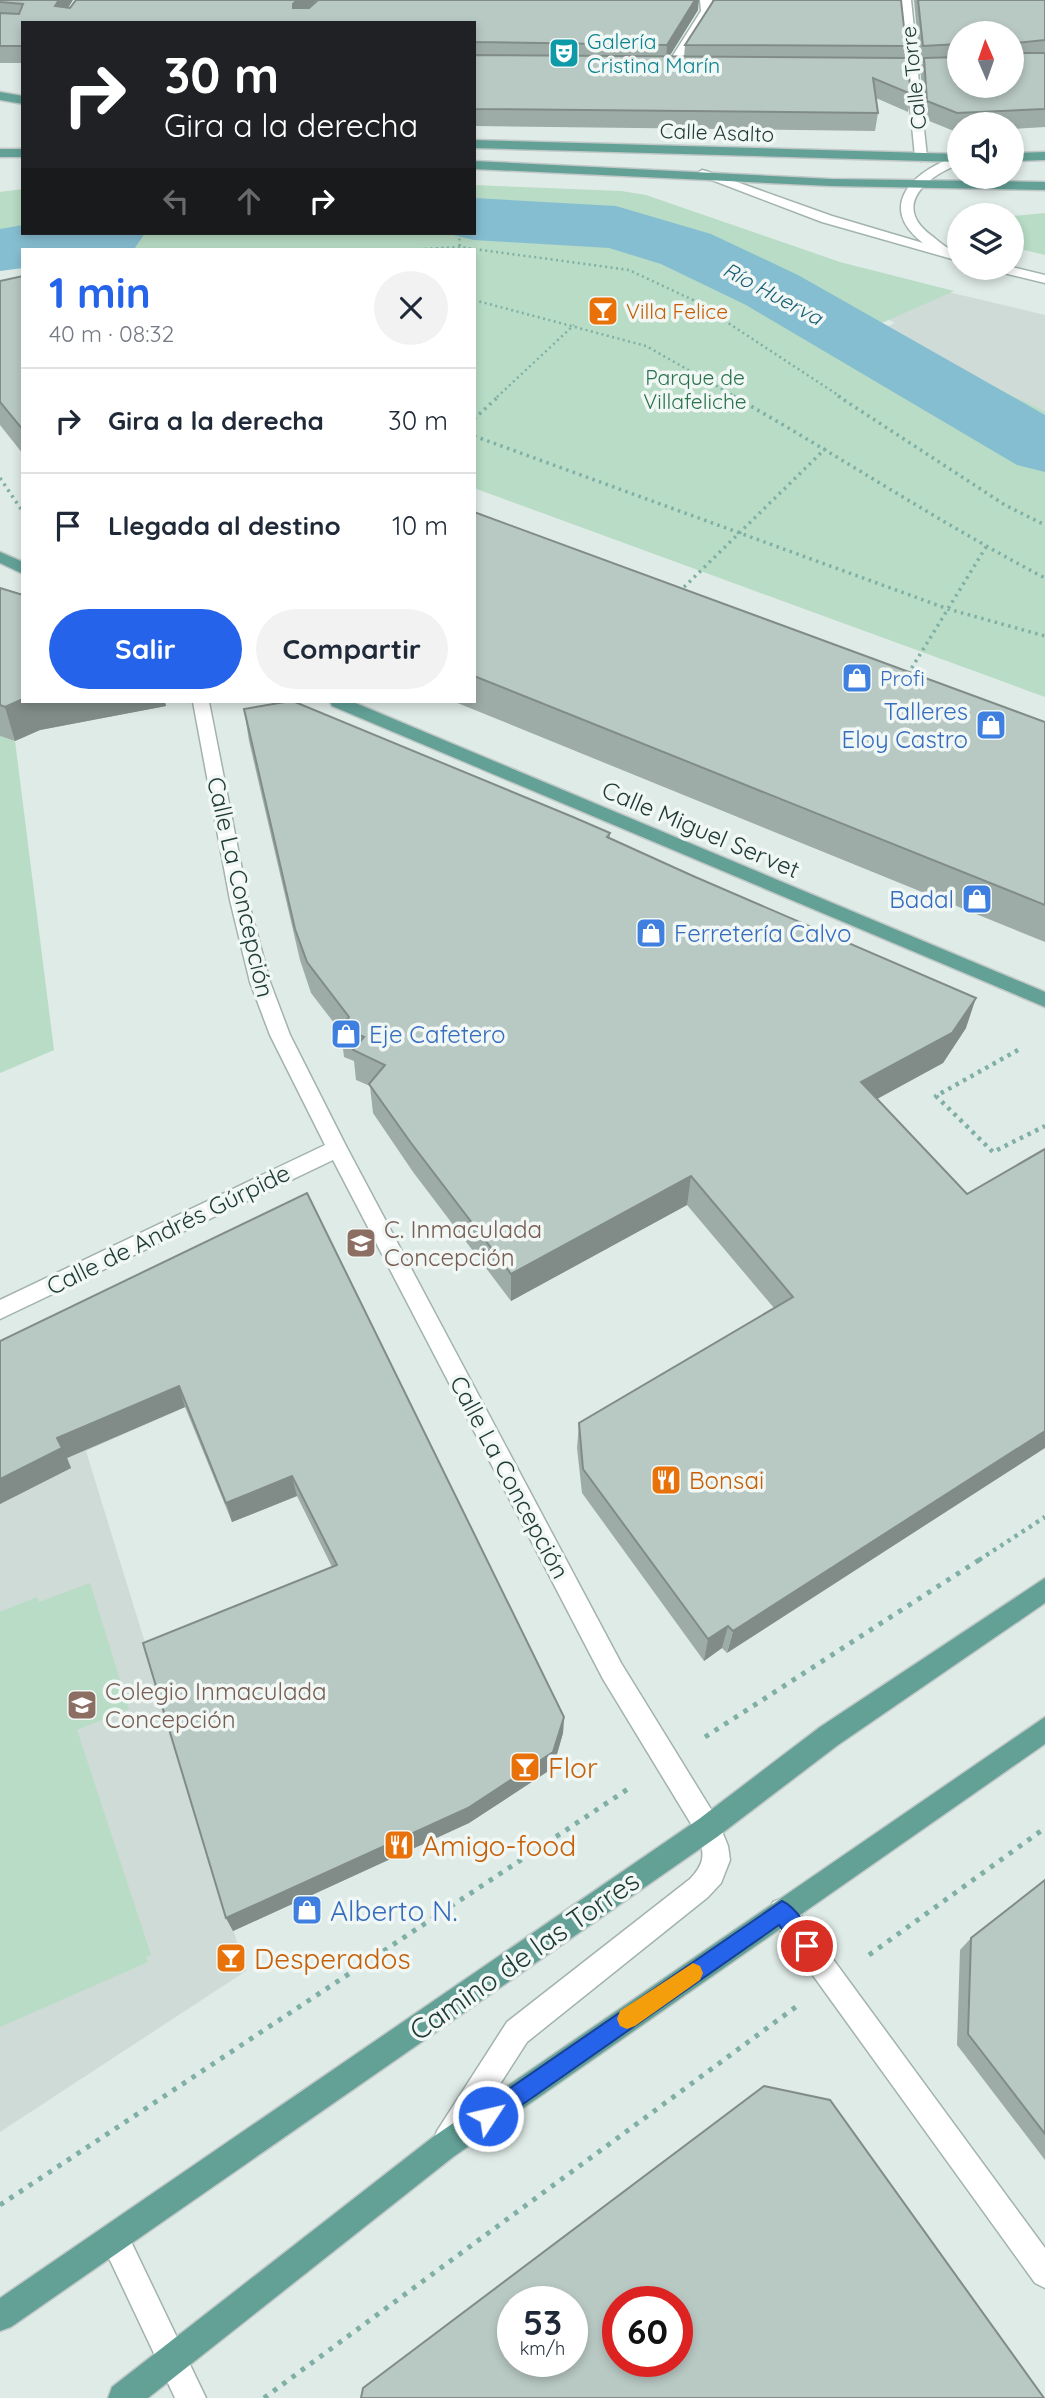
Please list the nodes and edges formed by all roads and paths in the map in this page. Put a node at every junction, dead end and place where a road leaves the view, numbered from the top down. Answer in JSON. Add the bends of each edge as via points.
{"nodes":[{"id":1,"x":706,"y":0,"type":"edge"},
{"id":2,"x":905,"y":0,"type":"edge"},
{"id":3,"x":684,"y":68,"type":"edge"},
{"id":4,"x":947,"y":69,"type":"edge"},
{"id":5,"x":872,"y":71,"type":"edge"},
{"id":6,"x":911,"y":71,"type":"junction"},
{"id":7,"x":0,"y":96,"type":"edge"},
{"id":8,"x":21,"y":100,"type":"edge"},
{"id":9,"x":476,"y":144,"type":"edge"},
{"id":10,"x":0,"y":153,"type":"edge"},
{"id":11,"x":21,"y":153,"type":"edge"},
{"id":12,"x":1045,"y":156,"type":"edge"},
{"id":13,"x":921,"y":157,"type":"junction"},
{"id":14,"x":1024,"y":157,"type":"edge"},
{"id":15,"x":947,"y":158,"type":"edge"},
{"id":16,"x":947,"y":164,"type":"edge"},
{"id":17,"x":476,"y":165,"type":"edge"},
{"id":18,"x":702,"y":174,"type":"junction"},
{"id":19,"x":1045,"y":186,"type":"edge"},
{"id":20,"x":912,"y":187,"type":"junction"},
{"id":21,"x":476,"y":250,"type":"edge"},
{"id":22,"x":947,"y":251,"type":"edge"},
{"id":23,"x":947,"y":254,"type":"edge"},
{"id":24,"x":1024,"y":274,"type":"edge"},
{"id":25,"x":1045,"y":279,"type":"edge"},
{"id":26,"x":476,"y":300,"type":"edge"},
{"id":27,"x":575,"y":325,"type":"junction"},
{"id":28,"x":476,"y":417,"type":"edge"},
{"id":29,"x":476,"y":437,"type":"edge"},
{"id":30,"x":825,"y":448,"type":"junction"},
{"id":31,"x":0,"y":478,"type":"edge"},
{"id":32,"x":21,"y":509,"type":"edge"},
{"id":33,"x":1045,"y":525,"type":"edge"},
{"id":34,"x":741,"y":532,"type":"junction"},
{"id":35,"x":986,"y":547,"type":"junction"},
{"id":36,"x":0,"y":557,"type":"edge"},
{"id":37,"x":21,"y":568,"type":"edge"},
{"id":38,"x":1045,"y":578,"type":"edge"},
{"id":39,"x":679,"y":592,"type":"edge"},
{"id":40,"x":948,"y":609,"type":"junction"},
{"id":41,"x":1045,"y":636,"type":"edge"},
{"id":42,"x":908,"y":674,"type":"edge"},
{"id":43,"x":201,"y":703,"type":"edge"},
{"id":44,"x":340,"y":703,"type":"edge"},
{"id":45,"x":1045,"y":1000,"type":"edge"},
{"id":46,"x":1018,"y":1051,"type":"dead end"},
{"id":47,"x":1045,"y":1126,"type":"edge"},
{"id":48,"x":337,"y":1149,"type":"junction"},
{"id":49,"x":0,"y":1310,"type":"edge"},
{"id":50,"x":1045,"y":1517,"type":"edge"},
{"id":51,"x":1045,"y":1589,"type":"edge"},
{"id":52,"x":1045,"y":1729,"type":"edge"},
{"id":53,"x":667,"y":1763,"type":"junction"},
{"id":54,"x":708,"y":1828,"type":"junction"},
{"id":55,"x":1045,"y":1828,"type":"edge"},
{"id":56,"x":782,"y":1911,"type":"junction"},
{"id":57,"x":832,"y":1981,"type":"junction"},
{"id":58,"x":443,"y":2147,"type":"junction"},
{"id":59,"x":0,"y":2205,"type":"edge"},
{"id":60,"x":115,"y":2239,"type":"junction"},
{"id":61,"x":1045,"y":2273,"type":"edge"},
{"id":62,"x":0,"y":2316,"type":"edge"},
{"id":63,"x":173,"y":2361,"type":"junction"},
{"id":64,"x":122,"y":2398,"type":"edge"},
{"id":65,"x":191,"y":2398,"type":"edge"},
{"id":66,"x":264,"y":2398,"type":"edge"}],
"edges":[{"from":1,"to":3,"type":"street","via":[[707,10],[664,68]]},
{"from":2,"to":6,"type":"street","name":"Calle Torre"},
{"from":4,"to":6,"type":"street"},
{"from":5,"to":6,"type":"street"},
{"from":6,"to":13,"type":"street","name":"Calle Torre"},
{"from":7,"to":8,"type":"main road"},
{"from":9,"to":13,"type":"main road","name":"Calle Asalto"},
{"from":10,"to":11,"type":"main road"},
{"from":12,"to":14,"type":"main road"},
{"from":13,"to":15,"type":"main road","name":"Calle Asalto"},
{"from":16,"to":20,"type":"street","name":"Calle Asalto"},
{"from":17,"to":18,"type":"main road","name":"Calle Asalto"},
{"from":18,"to":20,"type":"main road","name":"Calle Asalto"},
{"from":18,"to":23,"type":"street","via":[[827,219]]},
{"from":19,"to":20,"type":"main road","name":"Calle Asalto"},
{"from":20,"to":22,"type":"street","via":[[906,203],[913,226]]},
{"from":21,"to":33,"type":"path","via":[[629,270],[693,300],[1005,505]]},
{"from":24,"to":25,"type":"street"},
{"from":26,"to":27,"type":"path"},
{"from":27,"to":28,"type":"path"},
{"from":27,"to":30,"type":"path","via":[[646,346]]},
{"from":29,"to":34,"type":"path"},
{"from":30,"to":34,"type":"path"},
{"from":30,"to":35,"type":"path"},
{"from":31,"to":32,"type":"path"},
{"from":34,"to":39,"type":"path"},
{"from":34,"to":40,"type":"path"},
{"from":35,"to":38,"type":"path"},
{"from":35,"to":40,"type":"path"},
{"from":36,"to":37,"type":"main road"},
{"from":40,"to":41,"type":"path"},
{"from":40,"to":42,"type":"path"},
{"from":43,"to":48,"type":"street","name":"Calle La Concepción","via":[[239,900],[260,982],[280,1035]]},
{"from":44,"to":45,"type":"main road","name":"Calle Miguel Servet"},
{"from":46,"to":47,"type":"path","via":[[936,1096],[993,1153]]},
{"from":48,"to":49,"type":"street","name":"Calle de Andrés Gúrpide"},
{"from":48,"to":53,"type":"street","name":"Calle La Concepción","via":[[612,1671]]},
{"from":50,"to":53,"type":"path"},
{"from":51,"to":54,"type":"main road","name":"Camino de las Torres","via":[[829,1736]]},
{"from":52,"to":56,"type":"main road"},
{"from":53,"to":54,"type":"street","name":"Calle La Concepción"},
{"from":53,"to":59,"type":"path"},
{"from":54,"to":58,"type":"street","name":"Calle La Concepción","via":[[717,1855],[710,1877],[517,2032]]},
{"from":54,"to":60,"type":"main road","name":"Camino de las Torres"},
{"from":55,"to":57,"type":"path"},
{"from":56,"to":57,"type":"street"},
{"from":56,"to":58,"type":"main road"},
{"from":57,"to":61,"type":"street"},
{"from":57,"to":66,"type":"path"},
{"from":58,"to":63,"type":"main road"},
{"from":60,"to":62,"type":"main road","name":"Camino de las Torres"},
{"from":60,"to":63,"type":"street"},
{"from":63,"to":64,"type":"main road"},
{"from":63,"to":65,"type":"street"}]}
